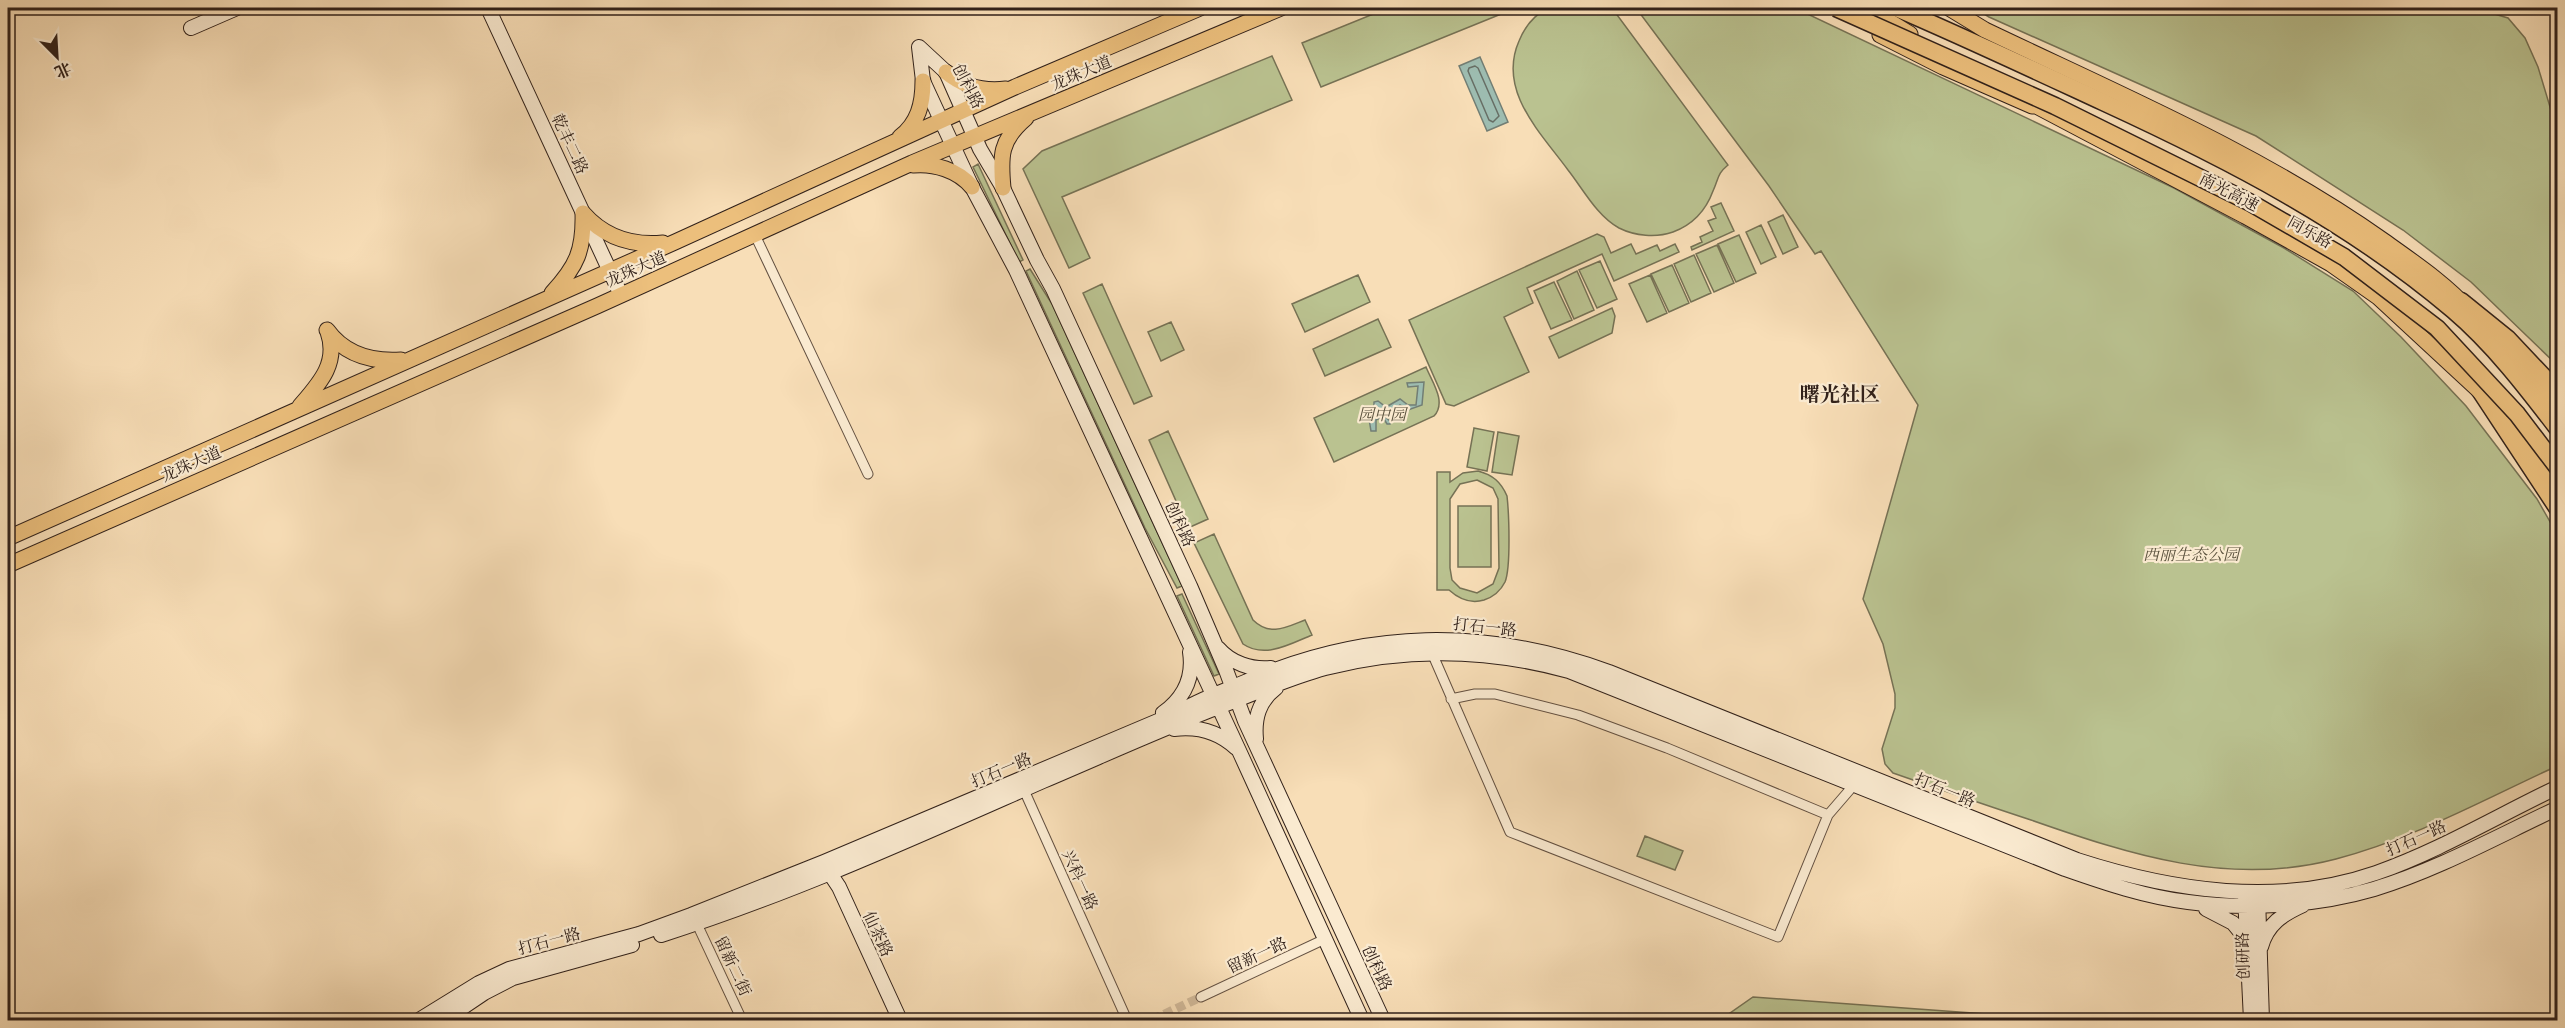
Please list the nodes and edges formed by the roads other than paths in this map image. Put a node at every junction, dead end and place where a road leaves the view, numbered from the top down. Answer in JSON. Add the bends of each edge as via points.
{"nodes":[{"id":1,"x":237,"y":8,"type":"edge"},
{"id":2,"x":488,"y":8,"type":"edge"},
{"id":3,"x":1200,"y":8,"type":"edge"},
{"id":4,"x":1281,"y":8,"type":"edge"},
{"id":5,"x":1836,"y":8,"type":"edge"},
{"id":6,"x":1867,"y":8,"type":"edge"},
{"id":7,"x":1896,"y":8,"type":"edge"},
{"id":8,"x":1949,"y":8,"type":"edge"},
{"id":9,"x":1959,"y":8,"type":"edge"},
{"id":10,"x":191,"y":28,"type":"dead end"},
{"id":11,"x":1985,"y":30,"type":"junction"},
{"id":12,"x":946,"y":72,"type":"junction"},
{"id":13,"x":923,"y":81,"type":"junction"},
{"id":14,"x":1015,"y":87,"type":"junction"},
{"id":15,"x":1039,"y":110,"type":"junction"},
{"id":16,"x":963,"y":111,"type":"junction"},
{"id":17,"x":2054,"y":116,"type":"junction"},
{"id":18,"x":941,"y":121,"type":"junction"},
{"id":19,"x":975,"y":136,"type":"junction"},
{"id":20,"x":891,"y":144,"type":"junction"},
{"id":21,"x":953,"y":146,"type":"junction"},
{"id":22,"x":904,"y":167,"type":"junction"},
{"id":23,"x":972,"y":187,"type":"junction"},
{"id":24,"x":1003,"y":188,"type":"junction"},
{"id":25,"x":583,"y":213,"type":"junction"},
{"id":26,"x":754,"y":235,"type":"junction"},
{"id":27,"x":675,"y":242,"type":"junction"},
{"id":28,"x":1037,"y":260,"type":"junction"},
{"id":29,"x":610,"y":270,"type":"junction"},
{"id":30,"x":1016,"y":270,"type":"junction"},
{"id":31,"x":621,"y":295,"type":"junction"},
{"id":32,"x":548,"y":298,"type":"junction"},
{"id":33,"x":2461,"y":301,"type":"junction"},
{"id":34,"x":410,"y":359,"type":"junction"},
{"id":35,"x":2479,"y":389,"type":"junction"},
{"id":36,"x":2558,"y":392,"type":"edge"},
{"id":37,"x":297,"y":409,"type":"junction"},
{"id":38,"x":2558,"y":412,"type":"edge"},
{"id":39,"x":2558,"y":429,"type":"edge"},
{"id":40,"x":2558,"y":468,"type":"edge"},
{"id":41,"x":868,"y":474,"type":"dead end"},
{"id":42,"x":2558,"y":485,"type":"edge"},
{"id":43,"x":2558,"y":509,"type":"edge"},
{"id":44,"x":8,"y":538,"type":"edge"},
{"id":45,"x":8,"y":566,"type":"edge"},
{"id":46,"x":1190,"y":586,"type":"junction"},
{"id":47,"x":1167,"y":598,"type":"junction"},
{"id":48,"x":1189,"y":644,"type":"junction"},
{"id":49,"x":1216,"y":645,"type":"junction"},
{"id":50,"x":1432,"y":653,"type":"junction"},
{"id":51,"x":1282,"y":667,"type":"junction"},
{"id":52,"x":1292,"y":678,"type":"junction"},
{"id":53,"x":1234,"y":694,"type":"junction"},
{"id":54,"x":1450,"y":699,"type":"junction"},
{"id":55,"x":1216,"y":701,"type":"junction"},
{"id":56,"x":1179,"y":712,"type":"junction"},
{"id":57,"x":1160,"y":730,"type":"junction"},
{"id":58,"x":1258,"y":750,"type":"junction"},
{"id":59,"x":1241,"y":755,"type":"junction"},
{"id":60,"x":1057,"y":764,"type":"junction"},
{"id":61,"x":1853,"y":786,"type":"junction"},
{"id":62,"x":2558,"y":787,"type":"edge"},
{"id":63,"x":1024,"y":790,"type":"junction"},
{"id":64,"x":2558,"y":808,"type":"edge"},
{"id":65,"x":1828,"y":815,"type":"junction"},
{"id":66,"x":826,"y":867,"type":"junction"},
{"id":67,"x":2251,"y":898,"type":"junction"},
{"id":68,"x":2312,"y":901,"type":"junction"},
{"id":69,"x":2187,"y":902,"type":"junction"},
{"id":70,"x":697,"y":924,"type":"junction"},
{"id":71,"x":1325,"y":939,"type":"junction"},
{"id":72,"x":2247,"y":940,"type":"junction"},
{"id":73,"x":2259,"y":955,"type":"junction"},
{"id":74,"x":1201,"y":997,"type":"tunnel mouth"},
{"id":75,"x":419,"y":1020,"type":"edge"},
{"id":76,"x":444,"y":1020,"type":"edge"},
{"id":77,"x":742,"y":1020,"type":"edge"},
{"id":78,"x":900,"y":1020,"type":"edge"},
{"id":79,"x":1127,"y":1020,"type":"edge"},
{"id":80,"x":1362,"y":1020,"type":"edge"},
{"id":81,"x":1383,"y":1020,"type":"edge"},
{"id":82,"x":2251,"y":1020,"type":"edge"},
{"id":83,"x":2262,"y":1020,"type":"edge"}],
"edges":[{"from":1,"to":10,"type":"main road"},
{"from":2,"to":25,"type":"main road","name":"乾丰二路"},
{"from":3,"to":14,"type":"main road","name":"龙珠大道"},
{"from":4,"to":15,"type":"main road","name":"龙珠大道"},
{"from":5,"to":17,"type":"main road","via":[[1897,44]]},
{"from":5,"to":40,"type":"highway","name":"南光高速","bridge":true,"via":[[2055,106],[2251,203],[2344,256],[2437,328],[2517,414]]},
{"from":6,"to":17,"type":"main road","name":"同乐路"},
{"from":7,"to":39,"type":"highway","name":"南光高速","via":[[2174,135],[2262,180],[2355,235],[2454,311],[2495,352]]},
{"from":8,"to":11,"type":"main road","name":"同乐路"},
{"from":9,"to":11,"type":"main road"},
{"from":11,"to":33,"type":"main road","name":"同乐路","via":[[2267,167],[2358,224]]},
{"from":12,"to":13,"type":"main road","name":"创科路","via":[[919,47]]},
{"from":12,"to":14,"type":"main road","via":[[980,88]]},
{"from":12,"to":16,"type":"main road","name":"创科路"},
{"from":13,"to":18,"type":"main road","name":"创科路"},
{"from":13,"to":20,"type":"main road","via":[[922,102],[916,117]]},
{"from":14,"to":16,"type":"main road","name":"龙珠大道"},
{"from":15,"to":19,"type":"main road","name":"龙珠大道"},
{"from":15,"to":24,"type":"main road","via":[[1016,127],[1005,144],[1000,160]]},
{"from":16,"to":18,"type":"main road","name":"龙珠大道"},
{"from":16,"to":19,"type":"main road","name":"创科路"},
{"from":17,"to":35,"type":"main road","name":"同乐路","via":[[2331,264],[2378,297]]},
{"from":18,"to":20,"type":"main road","name":"龙珠大道"},
{"from":18,"to":21,"type":"main road","name":"创科路"},
{"from":19,"to":21,"type":"main road","name":"龙珠大道"},
{"from":19,"to":24,"type":"main road","name":"创科路"},
{"from":20,"to":27,"type":"main road","name":"龙珠大道"},
{"from":21,"to":22,"type":"main road","name":"龙珠大道"},
{"from":21,"to":23,"type":"main road","name":"创科路"},
{"from":22,"to":23,"type":"main road","via":[[945,169]]},
{"from":22,"to":26,"type":"main road","name":"龙珠大道"},
{"from":23,"to":30,"type":"main road","name":"创科路"},
{"from":24,"to":28,"type":"main road","name":"创科路"},
{"from":25,"to":27,"type":"main road","via":[[598,228],[623,240]]},
{"from":25,"to":29,"type":"main road","name":"乾丰二路"},
{"from":25,"to":32,"type":"main road","via":[[579,255]]},
{"from":26,"to":31,"type":"main road","name":"龙珠大道"},
{"from":26,"to":41,"type":"street"},
{"from":27,"to":29,"type":"main road","name":"龙珠大道"},
{"from":28,"to":30,"type":"main road"},
{"from":28,"to":46,"type":"main road","name":"创科路"},
{"from":29,"to":31,"type":"main road","name":"乾丰二路"},
{"from":29,"to":32,"type":"main road","name":"龙珠大道"},
{"from":30,"to":47,"type":"main road","name":"创科路"},
{"from":31,"to":45,"type":"main road","name":"龙珠大道"},
{"from":32,"to":34,"type":"main road","name":"龙珠大道"},
{"from":33,"to":36,"type":"highway","via":[[2508,339]]},
{"from":33,"to":38,"type":"main road","name":"同乐路"},
{"from":34,"to":37,"type":"main road","name":"龙珠大道"},
{"from":34,"to":37,"type":"main road","via":[[386,361],[355,354],[343,348],[327,330],[332,351],[329,367]]},
{"from":35,"to":42,"type":"main road","name":"同乐路"},
{"from":35,"to":43,"type":"highway"},
{"from":37,"to":44,"type":"main road","name":"龙珠大道"},
{"from":46,"to":47,"type":"main road"},
{"from":46,"to":49,"type":"main road","name":"创科路"},
{"from":47,"to":48,"type":"main road","name":"创科路"},
{"from":48,"to":55,"type":"main road","name":"创科路"},
{"from":48,"to":56,"type":"main road","via":[[1191,666],[1187,685],[1177,701],[1163,712]]},
{"from":49,"to":51,"type":"main road","via":[[1226,656],[1246,666]]},
{"from":49,"to":53,"type":"main road","name":"创科路"},
{"from":50,"to":52,"type":"main road","name":"打石一路","via":[[1357,661]]},
{"from":50,"to":54,"type":"street"},
{"from":50,"to":61,"type":"main road","name":"打石一路","via":[[1506,657],[1569,671]]},
{"from":51,"to":53,"type":"main road","name":"打石一路"},
{"from":51,"to":67,"type":"main road","name":"打石一路","via":[[1354,647],[1431,639],[1490,642],[1559,655],[2077,860],[2170,886]]},
{"from":52,"to":53,"type":"main road","name":"打石一路"},
{"from":52,"to":58,"type":"main road","via":[[1273,690],[1261,704],[1256,724]]},
{"from":53,"to":55,"type":"main road","name":"打石一路"},
{"from":53,"to":58,"type":"main road","name":"创科路"},
{"from":54,"to":65,"type":"street","via":[[1495,694],[1578,715]]},
{"from":54,"to":65,"type":"street","via":[[1510,832],[1778,937]]},
{"from":55,"to":56,"type":"main road","name":"打石一路"},
{"from":55,"to":57,"type":"main road","name":"打石一路"},
{"from":55,"to":59,"type":"main road","name":"创科路"},
{"from":56,"to":60,"type":"main road","name":"打石一路"},
{"from":57,"to":59,"type":"main road","via":[[1207,730],[1227,740]]},
{"from":57,"to":63,"type":"main road","name":"打石一路"},
{"from":58,"to":81,"type":"main road","name":"创科路"},
{"from":59,"to":71,"type":"main road","name":"创科路"},
{"from":60,"to":63,"type":"street"},
{"from":60,"to":66,"type":"main road","name":"打石一路"},
{"from":61,"to":65,"type":"street"},
{"from":61,"to":69,"type":"main road","name":"打石一路","via":[[2065,870]]},
{"from":62,"to":67,"type":"main road","name":"打石一路","via":[[2483,826],[2377,873]]},
{"from":63,"to":66,"type":"main road","name":"打石一路"},
{"from":63,"to":79,"type":"street","name":"兴科一路"},
{"from":64,"to":68,"type":"main road","name":"打石一路","via":[[2392,883]]},
{"from":66,"to":70,"type":"main road","name":"打石一路"},
{"from":66,"to":75,"type":"main road","name":"打石一路","via":[[639,934],[509,969]]},
{"from":66,"to":78,"type":"main road","name":"仙茶路"},
{"from":67,"to":68,"type":"main road","name":"打石一路"},
{"from":67,"to":69,"type":"main road","name":"打石一路"},
{"from":67,"to":72,"type":"main road","name":"创研路"},
{"from":67,"to":73,"type":"main road","name":"创研路"},
{"from":68,"to":73,"type":"main road","via":[[2287,912],[2271,926]]},
{"from":69,"to":72,"type":"main road","via":[[2226,917]]},
{"from":70,"to":76,"type":"main road","name":"打石一路","via":[[513,978]]},
{"from":70,"to":77,"type":"street","name":"留新二街"},
{"from":71,"to":74,"type":"street","name":"留新一路"},
{"from":71,"to":80,"type":"main road","name":"创科路"},
{"from":72,"to":82,"type":"main road","name":"创研路"},
{"from":73,"to":83,"type":"main road","name":"创研路"}]}
